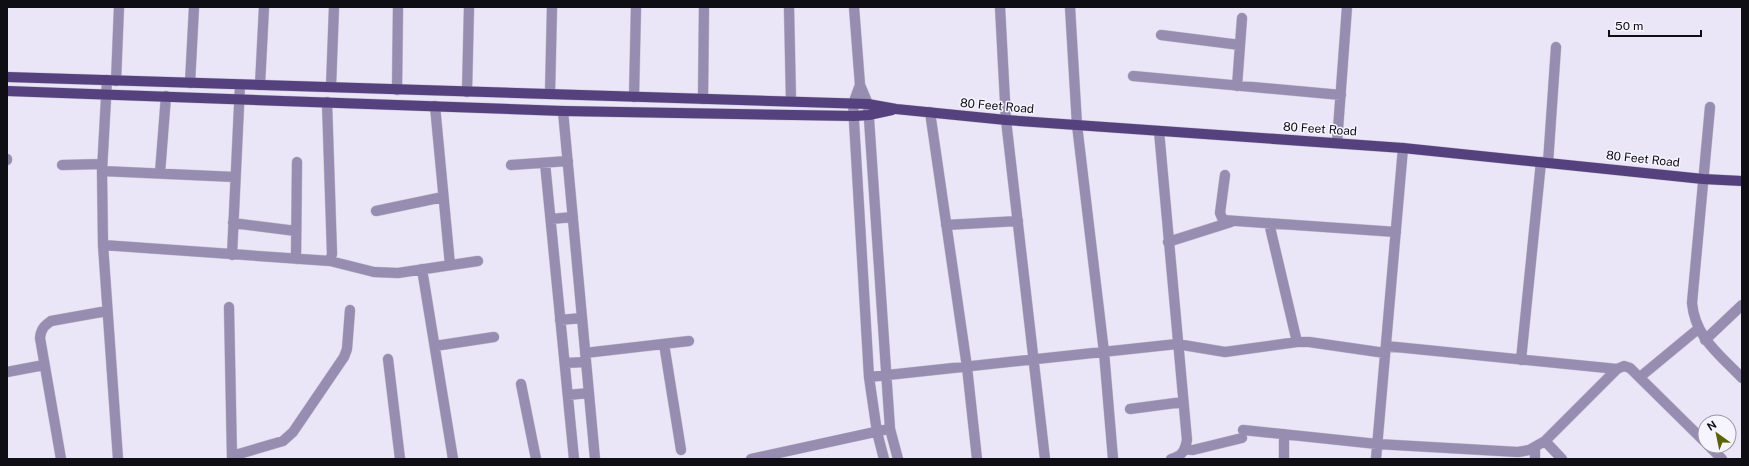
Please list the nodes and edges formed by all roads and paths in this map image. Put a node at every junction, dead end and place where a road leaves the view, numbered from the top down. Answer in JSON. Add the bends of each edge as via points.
{"nodes":[{"id":1,"x":119,"y":7,"type":"edge"},
{"id":2,"x":194,"y":7,"type":"edge"},
{"id":3,"x":264,"y":7,"type":"edge"},
{"id":4,"x":334,"y":7,"type":"edge"},
{"id":5,"x":398,"y":7,"type":"edge"},
{"id":6,"x":469,"y":7,"type":"edge"},
{"id":7,"x":552,"y":7,"type":"edge"},
{"id":8,"x":636,"y":7,"type":"edge"},
{"id":9,"x":704,"y":7,"type":"edge"},
{"id":10,"x":789,"y":7,"type":"edge"},
{"id":11,"x":854,"y":7,"type":"edge"},
{"id":12,"x":1000,"y":7,"type":"edge"},
{"id":13,"x":1070,"y":7,"type":"edge"},
{"id":14,"x":1347,"y":7,"type":"edge"},
{"id":15,"x":1242,"y":18,"type":"dead end"},
{"id":16,"x":1162,"y":36,"type":"dead end"},
{"id":17,"x":1240,"y":45,"type":"junction"},
{"id":18,"x":1556,"y":46,"type":"dead end"},
{"id":19,"x":1133,"y":76,"type":"dead end"},
{"id":20,"x":7,"y":77,"type":"edge"},
{"id":21,"x":111,"y":81,"type":"junction"},
{"id":22,"x":190,"y":83,"type":"junction"},
{"id":23,"x":240,"y":84,"type":"junction"},
{"id":24,"x":260,"y":85,"type":"junction"},
{"id":25,"x":860,"y":85,"type":"junction"},
{"id":26,"x":1237,"y":86,"type":"junction"},
{"id":27,"x":331,"y":87,"type":"junction"},
{"id":28,"x":7,"y":90,"type":"edge"},
{"id":29,"x":397,"y":90,"type":"junction"},
{"id":30,"x":467,"y":92,"type":"junction"},
{"id":31,"x":106,"y":94,"type":"junction"},
{"id":32,"x":550,"y":94,"type":"junction"},
{"id":33,"x":1341,"y":95,"type":"junction"},
{"id":34,"x":166,"y":96,"type":"junction"},
{"id":35,"x":634,"y":97,"type":"junction"},
{"id":36,"x":238,"y":99,"type":"junction"},
{"id":37,"x":703,"y":99,"type":"junction"},
{"id":38,"x":791,"y":101,"type":"junction"},
{"id":39,"x":327,"y":102,"type":"junction"},
{"id":40,"x":853,"y":104,"type":"junction"},
{"id":41,"x":868,"y":104,"type":"junction"},
{"id":42,"x":435,"y":106,"type":"junction"},
{"id":43,"x":1710,"y":107,"type":"dead end"},
{"id":44,"x":896,"y":110,"type":"junction"},
{"id":45,"x":563,"y":111,"type":"junction"},
{"id":46,"x":930,"y":112,"type":"junction"},
{"id":47,"x":854,"y":116,"type":"junction"},
{"id":48,"x":869,"y":116,"type":"junction"},
{"id":49,"x":1006,"y":120,"type":"junction"},
{"id":50,"x":1077,"y":125,"type":"junction"},
{"id":51,"x":1159,"y":131,"type":"junction"},
{"id":52,"x":1337,"y":143,"type":"junction"},
{"id":53,"x":1403,"y":148,"type":"junction"},
{"id":54,"x":568,"y":161,"type":"junction"},
{"id":55,"x":297,"y":162,"type":"dead end"},
{"id":56,"x":1544,"y":162,"type":"junction"},
{"id":57,"x":546,"y":163,"type":"junction"},
{"id":58,"x":62,"y":165,"type":"dead end"},
{"id":59,"x":511,"y":165,"type":"dead end"},
{"id":60,"x":102,"y":167,"type":"junction"},
{"id":61,"x":160,"y":173,"type":"junction"},
{"id":62,"x":1225,"y":175,"type":"dead end"},
{"id":63,"x":235,"y":176,"type":"junction"},
{"id":64,"x":1703,"y":178,"type":"junction"},
{"id":65,"x":1742,"y":181,"type":"edge"},
{"id":66,"x":443,"y":197,"type":"junction"},
{"id":67,"x":376,"y":211,"type":"dead end"},
{"id":68,"x":573,"y":217,"type":"junction"},
{"id":69,"x":551,"y":219,"type":"junction"},
{"id":70,"x":1018,"y":221,"type":"junction"},
{"id":71,"x":1233,"y":221,"type":"junction"},
{"id":72,"x":233,"y":223,"type":"junction"},
{"id":73,"x":1269,"y":223,"type":"junction"},
{"id":74,"x":946,"y":225,"type":"junction"},
{"id":75,"x":296,"y":231,"type":"junction"},
{"id":76,"x":1396,"y":232,"type":"junction"},
{"id":77,"x":1168,"y":242,"type":"junction"},
{"id":78,"x":103,"y":245,"type":"junction"},
{"id":79,"x":232,"y":255,"type":"junction"},
{"id":80,"x":296,"y":259,"type":"junction"},
{"id":81,"x":330,"y":261,"type":"junction"},
{"id":82,"x":478,"y":261,"type":"dead end"},
{"id":83,"x":450,"y":265,"type":"junction"},
{"id":84,"x":422,"y":269,"type":"junction"},
{"id":85,"x":1742,"y":305,"type":"edge"},
{"id":86,"x":230,"y":307,"type":"dead end"},
{"id":87,"x":350,"y":310,"type":"dead end"},
{"id":88,"x":107,"y":311,"type":"junction"},
{"id":89,"x":582,"y":318,"type":"junction"},
{"id":90,"x":560,"y":320,"type":"junction"},
{"id":91,"x":1698,"y":329,"type":"junction"},
{"id":92,"x":494,"y":337,"type":"dead end"},
{"id":93,"x":1705,"y":340,"type":"junction"},
{"id":94,"x":689,"y":341,"type":"dead end"},
{"id":95,"x":1297,"y":342,"type":"junction"},
{"id":96,"x":664,"y":344,"type":"junction"},
{"id":97,"x":1177,"y":344,"type":"junction"},
{"id":98,"x":436,"y":346,"type":"junction"},
{"id":99,"x":1386,"y":349,"type":"junction"},
{"id":100,"x":1104,"y":352,"type":"junction"},
{"id":101,"x":586,"y":357,"type":"junction"},
{"id":102,"x":388,"y":359,"type":"dead end"},
{"id":103,"x":1034,"y":359,"type":"junction"},
{"id":104,"x":1520,"y":360,"type":"junction"},
{"id":105,"x":565,"y":363,"type":"junction"},
{"id":106,"x":44,"y":365,"type":"junction"},
{"id":107,"x":967,"y":367,"type":"junction"},
{"id":108,"x":1617,"y":369,"type":"junction"},
{"id":109,"x":7,"y":372,"type":"edge"},
{"id":110,"x":885,"y":375,"type":"junction"},
{"id":111,"x":869,"y":377,"type":"junction"},
{"id":112,"x":1640,"y":377,"type":"junction"},
{"id":113,"x":1742,"y":378,"type":"edge"},
{"id":114,"x":521,"y":384,"type":"dead end"},
{"id":115,"x":589,"y":393,"type":"junction"},
{"id":116,"x":568,"y":395,"type":"junction"},
{"id":117,"x":1183,"y":402,"type":"junction"},
{"id":118,"x":1130,"y":409,"type":"dead end"},
{"id":119,"x":890,"y":429,"type":"junction"},
{"id":120,"x":878,"y":432,"type":"junction"},
{"id":121,"x":1284,"y":434,"type":"junction"},
{"id":122,"x":1697,"y":434,"type":"edge"},
{"id":123,"x":1545,"y":441,"type":"junction"},
{"id":124,"x":1378,"y":444,"type":"junction"},
{"id":125,"x":1535,"y":446,"type":"junction"},
{"id":126,"x":1186,"y":449,"type":"junction"},
{"id":127,"x":681,"y":450,"type":"dead end"},
{"id":128,"x":1472,"y":454,"type":"edge"},
{"id":129,"x":232,"y":457,"type":"edge"},
{"id":130,"x":61,"y":459,"type":"edge"},
{"id":131,"x":118,"y":459,"type":"edge"},
{"id":132,"x":400,"y":459,"type":"edge"},
{"id":133,"x":453,"y":459,"type":"edge"},
{"id":134,"x":536,"y":459,"type":"edge"},
{"id":135,"x":574,"y":459,"type":"edge"},
{"id":136,"x":595,"y":459,"type":"edge"},
{"id":137,"x":752,"y":459,"type":"edge"},
{"id":138,"x":884,"y":459,"type":"edge"},
{"id":139,"x":898,"y":459,"type":"edge"},
{"id":140,"x":977,"y":459,"type":"edge"},
{"id":141,"x":1045,"y":459,"type":"edge"},
{"id":142,"x":1113,"y":459,"type":"edge"},
{"id":143,"x":1171,"y":459,"type":"edge"},
{"id":144,"x":1284,"y":459,"type":"edge"},
{"id":145,"x":1376,"y":459,"type":"edge"},
{"id":146,"x":1535,"y":459,"type":"edge"},
{"id":147,"x":1562,"y":459,"type":"edge"}],
"edges":[{"from":1,"to":21,"type":"street"},
{"from":2,"to":22,"type":"street"},
{"from":3,"to":24,"type":"street"},
{"from":4,"to":27,"type":"street"},
{"from":5,"to":29,"type":"street"},
{"from":6,"to":30,"type":"street"},
{"from":7,"to":32,"type":"street"},
{"from":8,"to":35,"type":"street"},
{"from":9,"to":37,"type":"street"},
{"from":10,"to":38,"type":"street"},
{"from":11,"to":25,"type":"street"},
{"from":12,"to":49,"type":"street"},
{"from":13,"to":50,"type":"street"},
{"from":14,"to":33,"type":"street"},
{"from":15,"to":17,"type":"street"},
{"from":16,"to":17,"type":"street"},
{"from":17,"to":26,"type":"street"},
{"from":18,"to":56,"type":"street"},
{"from":19,"to":26,"type":"street"},
{"from":20,"to":21,"type":"main road"},
{"from":21,"to":22,"type":"main road"},
{"from":21,"to":31,"type":"street"},
{"from":22,"to":23,"type":"main road"},
{"from":23,"to":24,"type":"main road"},
{"from":23,"to":36,"type":"street"},
{"from":24,"to":27,"type":"main road"},
{"from":25,"to":40,"type":"street"},
{"from":25,"to":41,"type":"street"},
{"from":26,"to":33,"type":"street"},
{"from":27,"to":29,"type":"main road"},
{"from":28,"to":31,"type":"main road"},
{"from":29,"to":30,"type":"main road"},
{"from":30,"to":32,"type":"main road"},
{"from":31,"to":34,"type":"main road"},
{"from":31,"to":60,"type":"street"},
{"from":32,"to":35,"type":"main road"},
{"from":33,"to":52,"type":"street"},
{"from":34,"to":36,"type":"main road"},
{"from":34,"to":61,"type":"street"},
{"from":35,"to":37,"type":"main road"},
{"from":36,"to":39,"type":"main road"},
{"from":36,"to":63,"type":"street"},
{"from":37,"to":38,"type":"main road"},
{"from":38,"to":40,"type":"main road"},
{"from":39,"to":42,"type":"main road"},
{"from":39,"to":81,"type":"street","via":[[332,254]]},
{"from":40,"to":41,"type":"main road"},
{"from":40,"to":47,"type":"street"},
{"from":41,"to":44,"type":"main road"},
{"from":41,"to":48,"type":"street"},
{"from":42,"to":45,"type":"main road"},
{"from":42,"to":66,"type":"street"},
{"from":43,"to":64,"type":"street"},
{"from":44,"to":46,"type":"main road","name":"80 Feet Road"},
{"from":44,"to":48,"type":"main road"},
{"from":45,"to":47,"type":"main road"},
{"from":45,"to":54,"type":"street"},
{"from":46,"to":49,"type":"main road","name":"80 Feet Road"},
{"from":46,"to":74,"type":"street"},
{"from":47,"to":48,"type":"main road"},
{"from":47,"to":111,"type":"street"},
{"from":48,"to":110,"type":"street"},
{"from":49,"to":50,"type":"main road","name":"80 Feet Road"},
{"from":49,"to":70,"type":"street"},
{"from":50,"to":51,"type":"main road","name":"80 Feet Road"},
{"from":50,"to":100,"type":"street"},
{"from":51,"to":52,"type":"main road","name":"80 Feet Road"},
{"from":51,"to":77,"type":"street"},
{"from":52,"to":53,"type":"main road","name":"80 Feet Road"},
{"from":53,"to":56,"type":"main road","name":"80 Feet Road"},
{"from":53,"to":76,"type":"street"},
{"from":54,"to":57,"type":"street"},
{"from":54,"to":68,"type":"street"},
{"from":55,"to":75,"type":"street"},
{"from":56,"to":64,"type":"main road","name":"80 Feet Road"},
{"from":56,"to":104,"type":"street"},
{"from":57,"to":59,"type":"street"},
{"from":57,"to":69,"type":"street"},
{"from":58,"to":60,"type":"street"},
{"from":60,"to":61,"type":"street"},
{"from":60,"to":78,"type":"street"},
{"from":61,"to":63,"type":"street"},
{"from":62,"to":71,"type":"street","via":[[1220,213],[1223,220]]},
{"from":63,"to":72,"type":"street"},
{"from":64,"to":65,"type":"main road","name":"80 Feet Road"},
{"from":64,"to":91,"type":"street","via":[[1692,303]]},
{"from":66,"to":67,"type":"street"},
{"from":66,"to":83,"type":"street"},
{"from":68,"to":69,"type":"street"},
{"from":68,"to":89,"type":"street"},
{"from":69,"to":90,"type":"street"},
{"from":70,"to":74,"type":"street"},
{"from":70,"to":103,"type":"street"},
{"from":71,"to":73,"type":"street"},
{"from":71,"to":77,"type":"street"},
{"from":72,"to":75,"type":"street"},
{"from":72,"to":79,"type":"street"},
{"from":73,"to":76,"type":"street"},
{"from":73,"to":95,"type":"street"},
{"from":74,"to":107,"type":"street"},
{"from":75,"to":80,"type":"street"},
{"from":76,"to":99,"type":"street"},
{"from":77,"to":97,"type":"street"},
{"from":78,"to":79,"type":"street"},
{"from":78,"to":88,"type":"street"},
{"from":79,"to":80,"type":"street"},
{"from":80,"to":81,"type":"street"},
{"from":81,"to":84,"type":"street","via":[[374,272],[398,273]]},
{"from":82,"to":83,"type":"street"},
{"from":83,"to":84,"type":"street"},
{"from":84,"to":98,"type":"street"},
{"from":85,"to":93,"type":"street"},
{"from":86,"to":129,"type":"street"},
{"from":87,"to":129,"type":"street","via":[[347,350],[344,357],[293,432],[283,441]]},
{"from":88,"to":106,"type":"street","via":[[51,321],[44,326],[40,338]]},
{"from":88,"to":131,"type":"street"},
{"from":89,"to":90,"type":"street"},
{"from":89,"to":101,"type":"street"},
{"from":90,"to":105,"type":"street"},
{"from":91,"to":93,"type":"street"},
{"from":91,"to":112,"type":"street"},
{"from":92,"to":98,"type":"street"},
{"from":93,"to":113,"type":"street"},
{"from":94,"to":96,"type":"street"},
{"from":95,"to":97,"type":"street","via":[[1225,352]]},
{"from":95,"to":99,"type":"street"},
{"from":96,"to":101,"type":"street"},
{"from":96,"to":127,"type":"street"},
{"from":97,"to":100,"type":"street"},
{"from":97,"to":117,"type":"street"},
{"from":98,"to":133,"type":"street"},
{"from":99,"to":104,"type":"street"},
{"from":99,"to":124,"type":"street"},
{"from":100,"to":103,"type":"street"},
{"from":100,"to":142,"type":"street"},
{"from":101,"to":105,"type":"street"},
{"from":101,"to":115,"type":"street"},
{"from":102,"to":132,"type":"street"},
{"from":103,"to":107,"type":"street"},
{"from":103,"to":141,"type":"street"},
{"from":104,"to":108,"type":"street"},
{"from":105,"to":116,"type":"street"},
{"from":106,"to":109,"type":"street"},
{"from":106,"to":130,"type":"street"},
{"from":107,"to":110,"type":"street"},
{"from":107,"to":140,"type":"street"},
{"from":108,"to":112,"type":"street","via":[[1624,366],[1630,368]]},
{"from":108,"to":123,"type":"street"},
{"from":110,"to":111,"type":"street"},
{"from":110,"to":119,"type":"street"},
{"from":111,"to":120,"type":"street"},
{"from":112,"to":122,"type":"street"},
{"from":114,"to":134,"type":"street"},
{"from":115,"to":116,"type":"street"},
{"from":115,"to":136,"type":"street"},
{"from":116,"to":135,"type":"street"},
{"from":117,"to":118,"type":"street"},
{"from":117,"to":126,"type":"street"},
{"from":119,"to":120,"type":"street"},
{"from":119,"to":139,"type":"street"},
{"from":120,"to":137,"type":"street"},
{"from":120,"to":138,"type":"street"},
{"from":121,"to":124,"type":"street"},
{"from":121,"to":126,"type":"street","via":[[1243,434],[1194,450]]},
{"from":121,"to":144,"type":"street"},
{"from":123,"to":125,"type":"street"},
{"from":123,"to":147,"type":"street"},
{"from":124,"to":128,"type":"street"},
{"from":124,"to":145,"type":"street"},
{"from":125,"to":128,"type":"street","via":[[1518,452]]},
{"from":125,"to":146,"type":"street"},
{"from":126,"to":143,"type":"street","via":[[1180,456]]}]}
